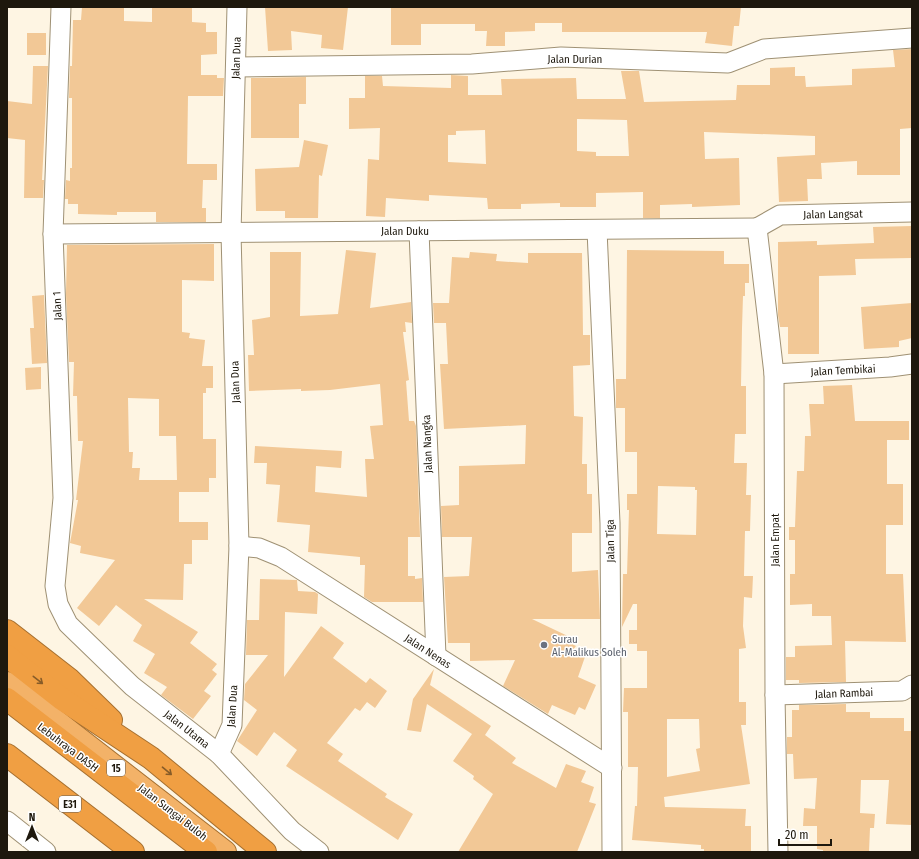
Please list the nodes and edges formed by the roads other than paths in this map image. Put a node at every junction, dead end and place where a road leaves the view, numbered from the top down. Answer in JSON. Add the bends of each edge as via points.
{"nodes":[{"id":1,"x":61,"y":7,"type":"edge"},
{"id":2,"x":238,"y":7,"type":"edge"},
{"id":3,"x":912,"y":38,"type":"edge"},
{"id":4,"x":236,"y":67,"type":"junction"},
{"id":5,"x":912,"y":212,"type":"edge"},
{"id":6,"x":757,"y":228,"type":"junction"},
{"id":7,"x":597,"y":230,"type":"junction"},
{"id":8,"x":419,"y":231,"type":"junction"},
{"id":9,"x":230,"y":232,"type":"junction"},
{"id":10,"x":53,"y":234,"type":"junction"},
{"id":11,"x":912,"y":364,"type":"edge"},
{"id":12,"x":774,"y":374,"type":"junction"},
{"id":13,"x":239,"y":546,"type":"junction"},
{"id":14,"x":58,"y":604,"type":"joint"},
{"id":15,"x":7,"y":631,"type":"edge"},
{"id":16,"x":7,"y":656,"type":"edge"},
{"id":17,"x":436,"y":656,"type":"junction"},
{"id":18,"x":7,"y":683,"type":"edge"},
{"id":19,"x":912,"y":685,"type":"edge"},
{"id":20,"x":775,"y":695,"type":"junction"},
{"id":21,"x":7,"y":699,"type":"edge"},
{"id":22,"x":219,"y":754,"type":"junction"},
{"id":23,"x":7,"y":756,"type":"edge"},
{"id":24,"x":151,"y":758,"type":"junction"},
{"id":25,"x":7,"y":760,"type":"edge"},
{"id":26,"x":612,"y":768,"type":"junction"},
{"id":27,"x":7,"y":821,"type":"edge"},
{"id":28,"x":36,"y":849,"type":"edge"},
{"id":29,"x":128,"y":852,"type":"edge"},
{"id":30,"x":133,"y":852,"type":"edge"},
{"id":31,"x":206,"y":852,"type":"edge"},
{"id":32,"x":225,"y":852,"type":"edge"},
{"id":33,"x":265,"y":852,"type":"edge"},
{"id":34,"x":319,"y":852,"type":"edge"},
{"id":35,"x":612,"y":852,"type":"edge"},
{"id":36,"x":778,"y":852,"type":"edge"}],
"edges":[{"from":1,"to":10,"type":"street","name":"Jalan 1"},
{"from":2,"to":4,"type":"street","name":"Jalan Dua"},
{"from":3,"to":4,"type":"street","name":"Jalan Durian","via":[[764,49],[728,63],[561,57],[472,64]]},
{"from":4,"to":9,"type":"street","name":"Jalan Dua"},
{"from":5,"to":6,"type":"street","name":"Jalan Langsat","via":[[780,215]]},
{"from":6,"to":7,"type":"street","name":"Jalan Duku"},
{"from":6,"to":12,"type":"street","name":"Jalan Empat"},
{"from":7,"to":8,"type":"street","name":"Jalan Duku"},
{"from":7,"to":26,"type":"street","name":"Jalan Tiga","via":[[610,523]]},
{"from":8,"to":9,"type":"street","name":"Jalan Duku"},
{"from":8,"to":17,"type":"street","name":"Jalan Nangka"},
{"from":9,"to":10,"type":"street","name":"Jalan Duku"},
{"from":9,"to":13,"type":"street","name":"Jalan Dua"},
{"from":10,"to":14,"type":"street","name":"Jalan 1","via":[[64,498],[55,586]]},
{"from":11,"to":12,"type":"street","name":"Jalan Tembikai"},
{"from":12,"to":20,"type":"street","name":"Jalan Empat"},
{"from":13,"to":17,"type":"street","name":"Jalan Nenas","via":[[259,548],[281,557]]},
{"from":13,"to":22,"type":"street","name":"Jalan Dua","via":[[232,725]]},
{"from":14,"to":22,"type":"street","name":"Jalan Utama","via":[[68,624],[132,686]]},
{"from":15,"to":24,"type":"highway","via":[[70,680]]},
{"from":16,"to":24,"type":"highway","one_way":true,"via":[[62,699]]},
{"from":17,"to":26,"type":"street","name":"Jalan Nenas"},
{"from":18,"to":32,"type":"highway","name":"Jalan Sungai Buloh","number":"15"},
{"from":19,"to":20,"type":"street","name":"Jalan Rambai","via":[[902,691]]},
{"from":20,"to":36,"type":"street","name":"Jalan Empat"},
{"from":21,"to":31,"type":"highway","name":"Lebuhraya DASH"},
{"from":22,"to":34,"type":"street","name":"Jalan Utama","via":[[292,831]]},
{"from":23,"to":30,"type":"highway","number":"E31"},
{"from":24,"to":33,"type":"highway","one_way":true},
{"from":25,"to":29,"type":"highway"},
{"from":26,"to":35,"type":"street","name":"Jalan Tiga"},
{"from":27,"to":28,"type":"street"}]}
